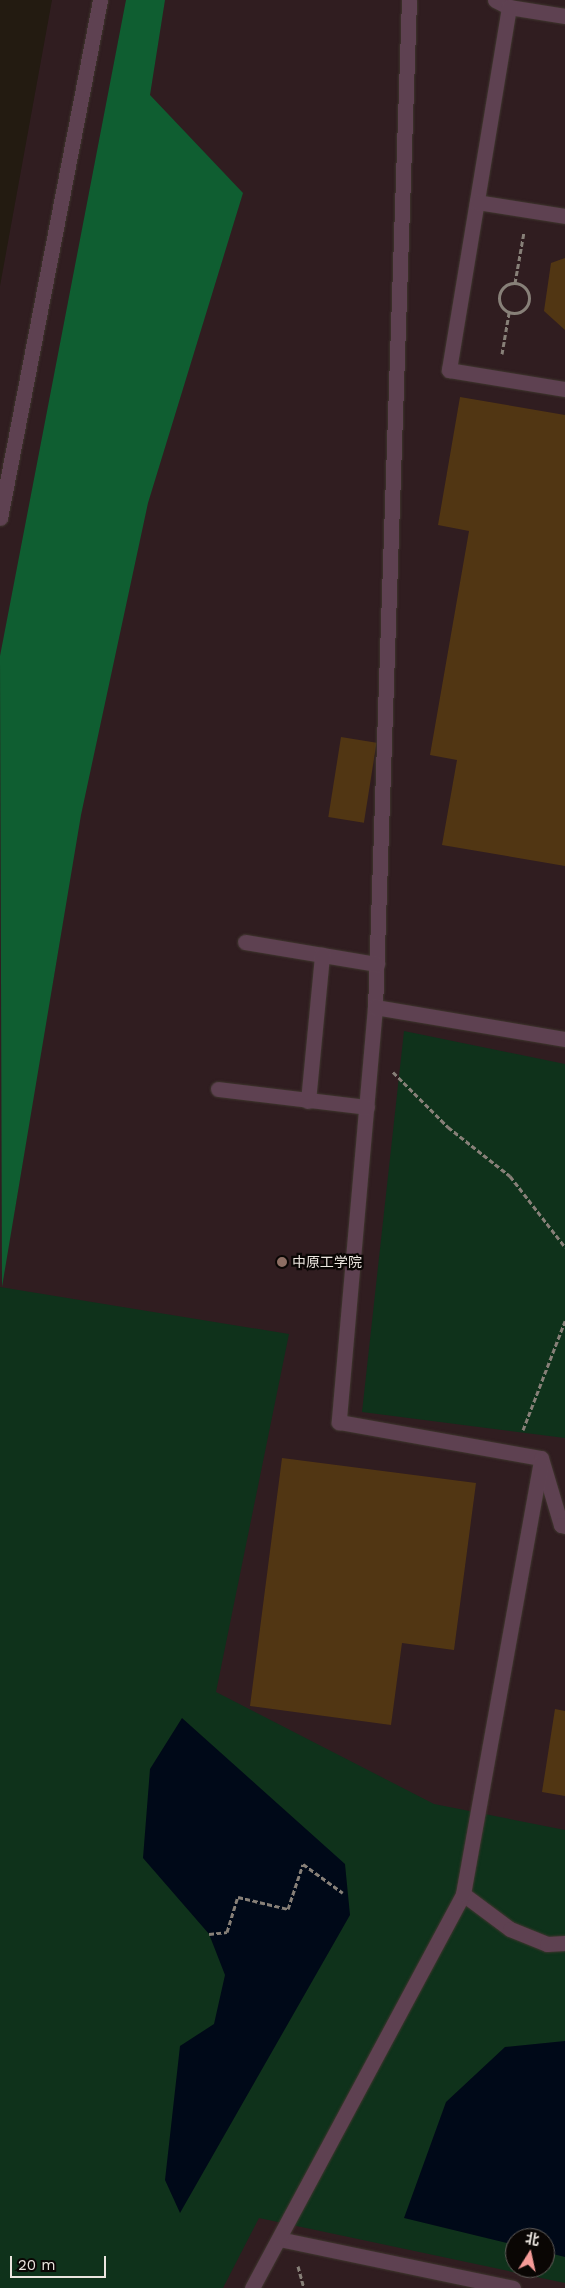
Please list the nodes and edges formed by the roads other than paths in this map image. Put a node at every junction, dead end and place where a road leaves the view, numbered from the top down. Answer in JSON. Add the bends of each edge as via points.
{"nodes":[{"id":1,"x":100,"y":0,"type":"edge"},
{"id":2,"x":409,"y":0,"type":"edge"},
{"id":3,"x":495,"y":0,"type":"edge"},
{"id":4,"x":509,"y":7,"type":"junction"},
{"id":5,"x":565,"y":16,"type":"edge"},
{"id":6,"x":477,"y":202,"type":"junction"},
{"id":7,"x":565,"y":216,"type":"edge"},
{"id":8,"x":565,"y":389,"type":"edge"},
{"id":9,"x":0,"y":518,"type":"edge"},
{"id":10,"x":245,"y":942,"type":"dead end"},
{"id":11,"x":322,"y":955,"type":"junction"},
{"id":12,"x":377,"y":964,"type":"junction"},
{"id":13,"x":375,"y":1007,"type":"junction"},
{"id":14,"x":565,"y":1039,"type":"edge"},
{"id":15,"x":218,"y":1089,"type":"dead end"},
{"id":16,"x":308,"y":1101,"type":"junction"},
{"id":17,"x":367,"y":1107,"type":"junction"},
{"id":18,"x":541,"y":1458,"type":"junction"},
{"id":19,"x":565,"y":1526,"type":"edge"},
{"id":20,"x":463,"y":1894,"type":"junction"},
{"id":21,"x":565,"y":1942,"type":"edge"},
{"id":22,"x":278,"y":2239,"type":"junction"},
{"id":23,"x":252,"y":2288,"type":"edge"},
{"id":24,"x":513,"y":2288,"type":"edge"}],
"edges":[{"from":1,"to":9,"type":"lane"},
{"from":2,"to":12,"type":"lane"},
{"from":3,"to":4,"type":"lane"},
{"from":4,"to":5,"type":"lane"},
{"from":4,"to":6,"type":"lane"},
{"from":6,"to":7,"type":"lane"},
{"from":6,"to":8,"type":"lane","via":[[449,370]]},
{"from":10,"to":11,"type":"lane"},
{"from":11,"to":12,"type":"lane"},
{"from":11,"to":16,"type":"lane"},
{"from":12,"to":13,"type":"lane"},
{"from":13,"to":14,"type":"lane"},
{"from":13,"to":17,"type":"lane"},
{"from":15,"to":16,"type":"lane"},
{"from":16,"to":17,"type":"lane"},
{"from":17,"to":18,"type":"lane","via":[[339,1422]]},
{"from":18,"to":19,"type":"lane","via":[[561,1525]]},
{"from":18,"to":20,"type":"lane"},
{"from":20,"to":21,"type":"lane","via":[[510,1929],[547,1944]]},
{"from":20,"to":22,"type":"lane"},
{"from":22,"to":23,"type":"lane"},
{"from":22,"to":24,"type":"lane"}]}
